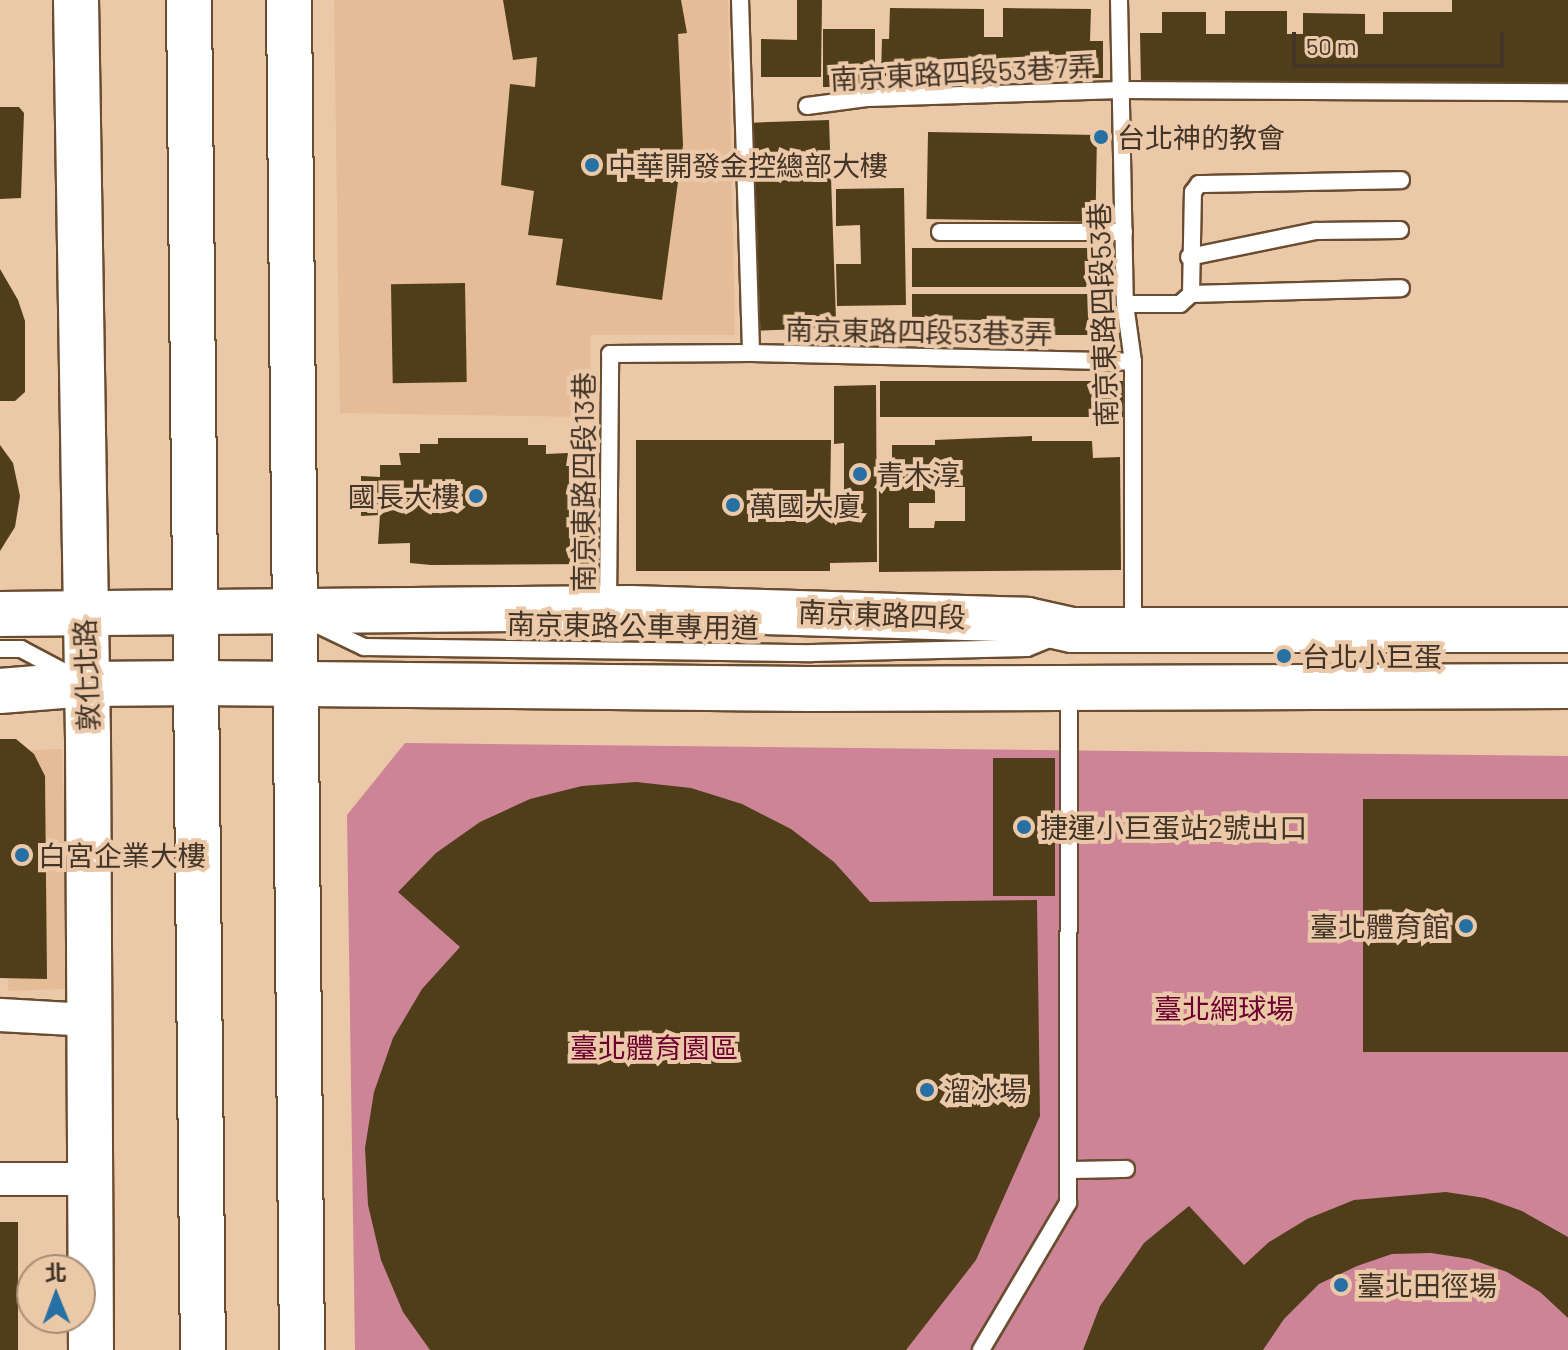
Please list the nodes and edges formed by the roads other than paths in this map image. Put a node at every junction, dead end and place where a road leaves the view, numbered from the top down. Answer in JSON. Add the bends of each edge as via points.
{"nodes":[{"id":1,"x":76,"y":0,"type":"edge"},
{"id":2,"x":189,"y":0,"type":"edge"},
{"id":3,"x":289,"y":0,"type":"edge"},
{"id":4,"x":740,"y":0,"type":"edge"},
{"id":5,"x":1119,"y":0,"type":"edge"},
{"id":6,"x":1121,"y":90,"type":"junction"},
{"id":7,"x":1568,"y":92,"type":"edge"},
{"id":8,"x":807,"y":106,"type":"dead end"},
{"id":9,"x":1401,"y":180,"type":"dead end"},
{"id":10,"x":1400,"y":230,"type":"dead end"},
{"id":11,"x":940,"y":232,"type":"dead end"},
{"id":12,"x":1124,"y":232,"type":"junction"},
{"id":13,"x":1189,"y":257,"type":"junction"},
{"id":14,"x":1401,"y":288,"type":"dead end"},
{"id":15,"x":1191,"y":294,"type":"junction"},
{"id":16,"x":1125,"y":304,"type":"junction"},
{"id":17,"x":751,"y":353,"type":"junction"},
{"id":18,"x":1133,"y":362,"type":"junction"},
{"id":19,"x":608,"y":608,"type":"junction"},
{"id":20,"x":294,"y":613,"type":"junction"},
{"id":21,"x":0,"y":614,"type":"edge"},
{"id":22,"x":195,"y":614,"type":"junction"},
{"id":23,"x":84,"y":615,"type":"junction"},
{"id":24,"x":1133,"y":628,"type":"junction"},
{"id":25,"x":1072,"y":630,"type":"junction"},
{"id":26,"x":1568,"y":630,"type":"edge"},
{"id":27,"x":0,"y":649,"type":"edge"},
{"id":28,"x":197,"y":683,"type":"junction"},
{"id":29,"x":87,"y":684,"type":"junction"},
{"id":30,"x":295,"y":686,"type":"junction"},
{"id":31,"x":1069,"y":686,"type":"junction"},
{"id":32,"x":1568,"y":686,"type":"edge"},
{"id":33,"x":0,"y":691,"type":"edge"},
{"id":34,"x":0,"y":1015,"type":"edge"},
{"id":35,"x":89,"y":1020,"type":"junction"},
{"id":36,"x":1126,"y":1169,"type":"dead end"},
{"id":37,"x":1069,"y":1170,"type":"junction"},
{"id":38,"x":0,"y":1179,"type":"edge"},
{"id":39,"x":90,"y":1179,"type":"junction"},
{"id":40,"x":91,"y":1350,"type":"edge"},
{"id":41,"x":203,"y":1350,"type":"edge"},
{"id":42,"x":302,"y":1350,"type":"edge"},
{"id":43,"x":981,"y":1350,"type":"edge"}],
"edges":[{"from":1,"to":23,"type":"main road","name":"敦化北路"},
{"from":2,"to":22,"type":"main road"},
{"from":3,"to":20,"type":"main road"},
{"from":4,"to":17,"type":"lane"},
{"from":5,"to":6,"type":"lane","name":"南京東路四段53巷"},
{"from":6,"to":7,"type":"lane","name":"南京東路四段53巷7弄"},
{"from":6,"to":8,"type":"lane","name":"南京東路四段53巷7弄","via":[[868,98]]},
{"from":6,"to":12,"type":"lane","name":"南京東路四段53巷"},
{"from":9,"to":13,"type":"lane","via":[[1199,184],[1193,192]]},
{"from":10,"to":13,"type":"lane","via":[[1316,231]]},
{"from":11,"to":12,"type":"lane"},
{"from":12,"to":16,"type":"lane","name":"南京東路四段53巷"},
{"from":13,"to":15,"type":"lane"},
{"from":14,"to":15,"type":"lane"},
{"from":15,"to":16,"type":"lane","via":[[1180,304]]},
{"from":16,"to":18,"type":"lane","name":"南京東路四段53巷"},
{"from":17,"to":18,"type":"lane","name":"南京東路四段53巷3弄"},
{"from":17,"to":19,"type":"lane","name":"南京東路四段13巷","via":[[610,354]]},
{"from":18,"to":24,"type":"lane","name":"南京東路四段53巷"},
{"from":19,"to":20,"type":"main road","name":"南京東路四段"},
{"from":19,"to":25,"type":"main road","name":"南京東路四段","via":[[1011,619]]},
{"from":20,"to":22,"type":"main road","name":"南京東路四段"},
{"from":20,"to":25,"type":"lane","name":"南京東路公車專用道","via":[[364,647],[812,653],[1027,648]]},
{"from":20,"to":30,"type":"main road"},
{"from":21,"to":23,"type":"main road","name":"南京東路四段"},
{"from":22,"to":23,"type":"main road","name":"南京東路四段"},
{"from":22,"to":28,"type":"main road"},
{"from":23,"to":29,"type":"main road","name":"敦化北路"},
{"from":24,"to":25,"type":"main road","name":"南京東路四段"},
{"from":24,"to":26,"type":"main road","name":"南京東路四段"},
{"from":27,"to":29,"type":"lane","via":[[21,649]]},
{"from":28,"to":29,"type":"main road"},
{"from":28,"to":30,"type":"main road"},
{"from":28,"to":41,"type":"main road"},
{"from":29,"to":33,"type":"main road"},
{"from":29,"to":35,"type":"main road","name":"敦化北路"},
{"from":30,"to":31,"type":"main road"},
{"from":30,"to":42,"type":"main road"},
{"from":31,"to":32,"type":"main road"},
{"from":31,"to":37,"type":"lane"},
{"from":34,"to":35,"type":"street"},
{"from":35,"to":39,"type":"main road","name":"敦化北路"},
{"from":36,"to":37,"type":"lane"},
{"from":37,"to":43,"type":"lane","via":[[1068,1203]]},
{"from":38,"to":39,"type":"street"},
{"from":39,"to":40,"type":"main road","name":"敦化北路"}]}
